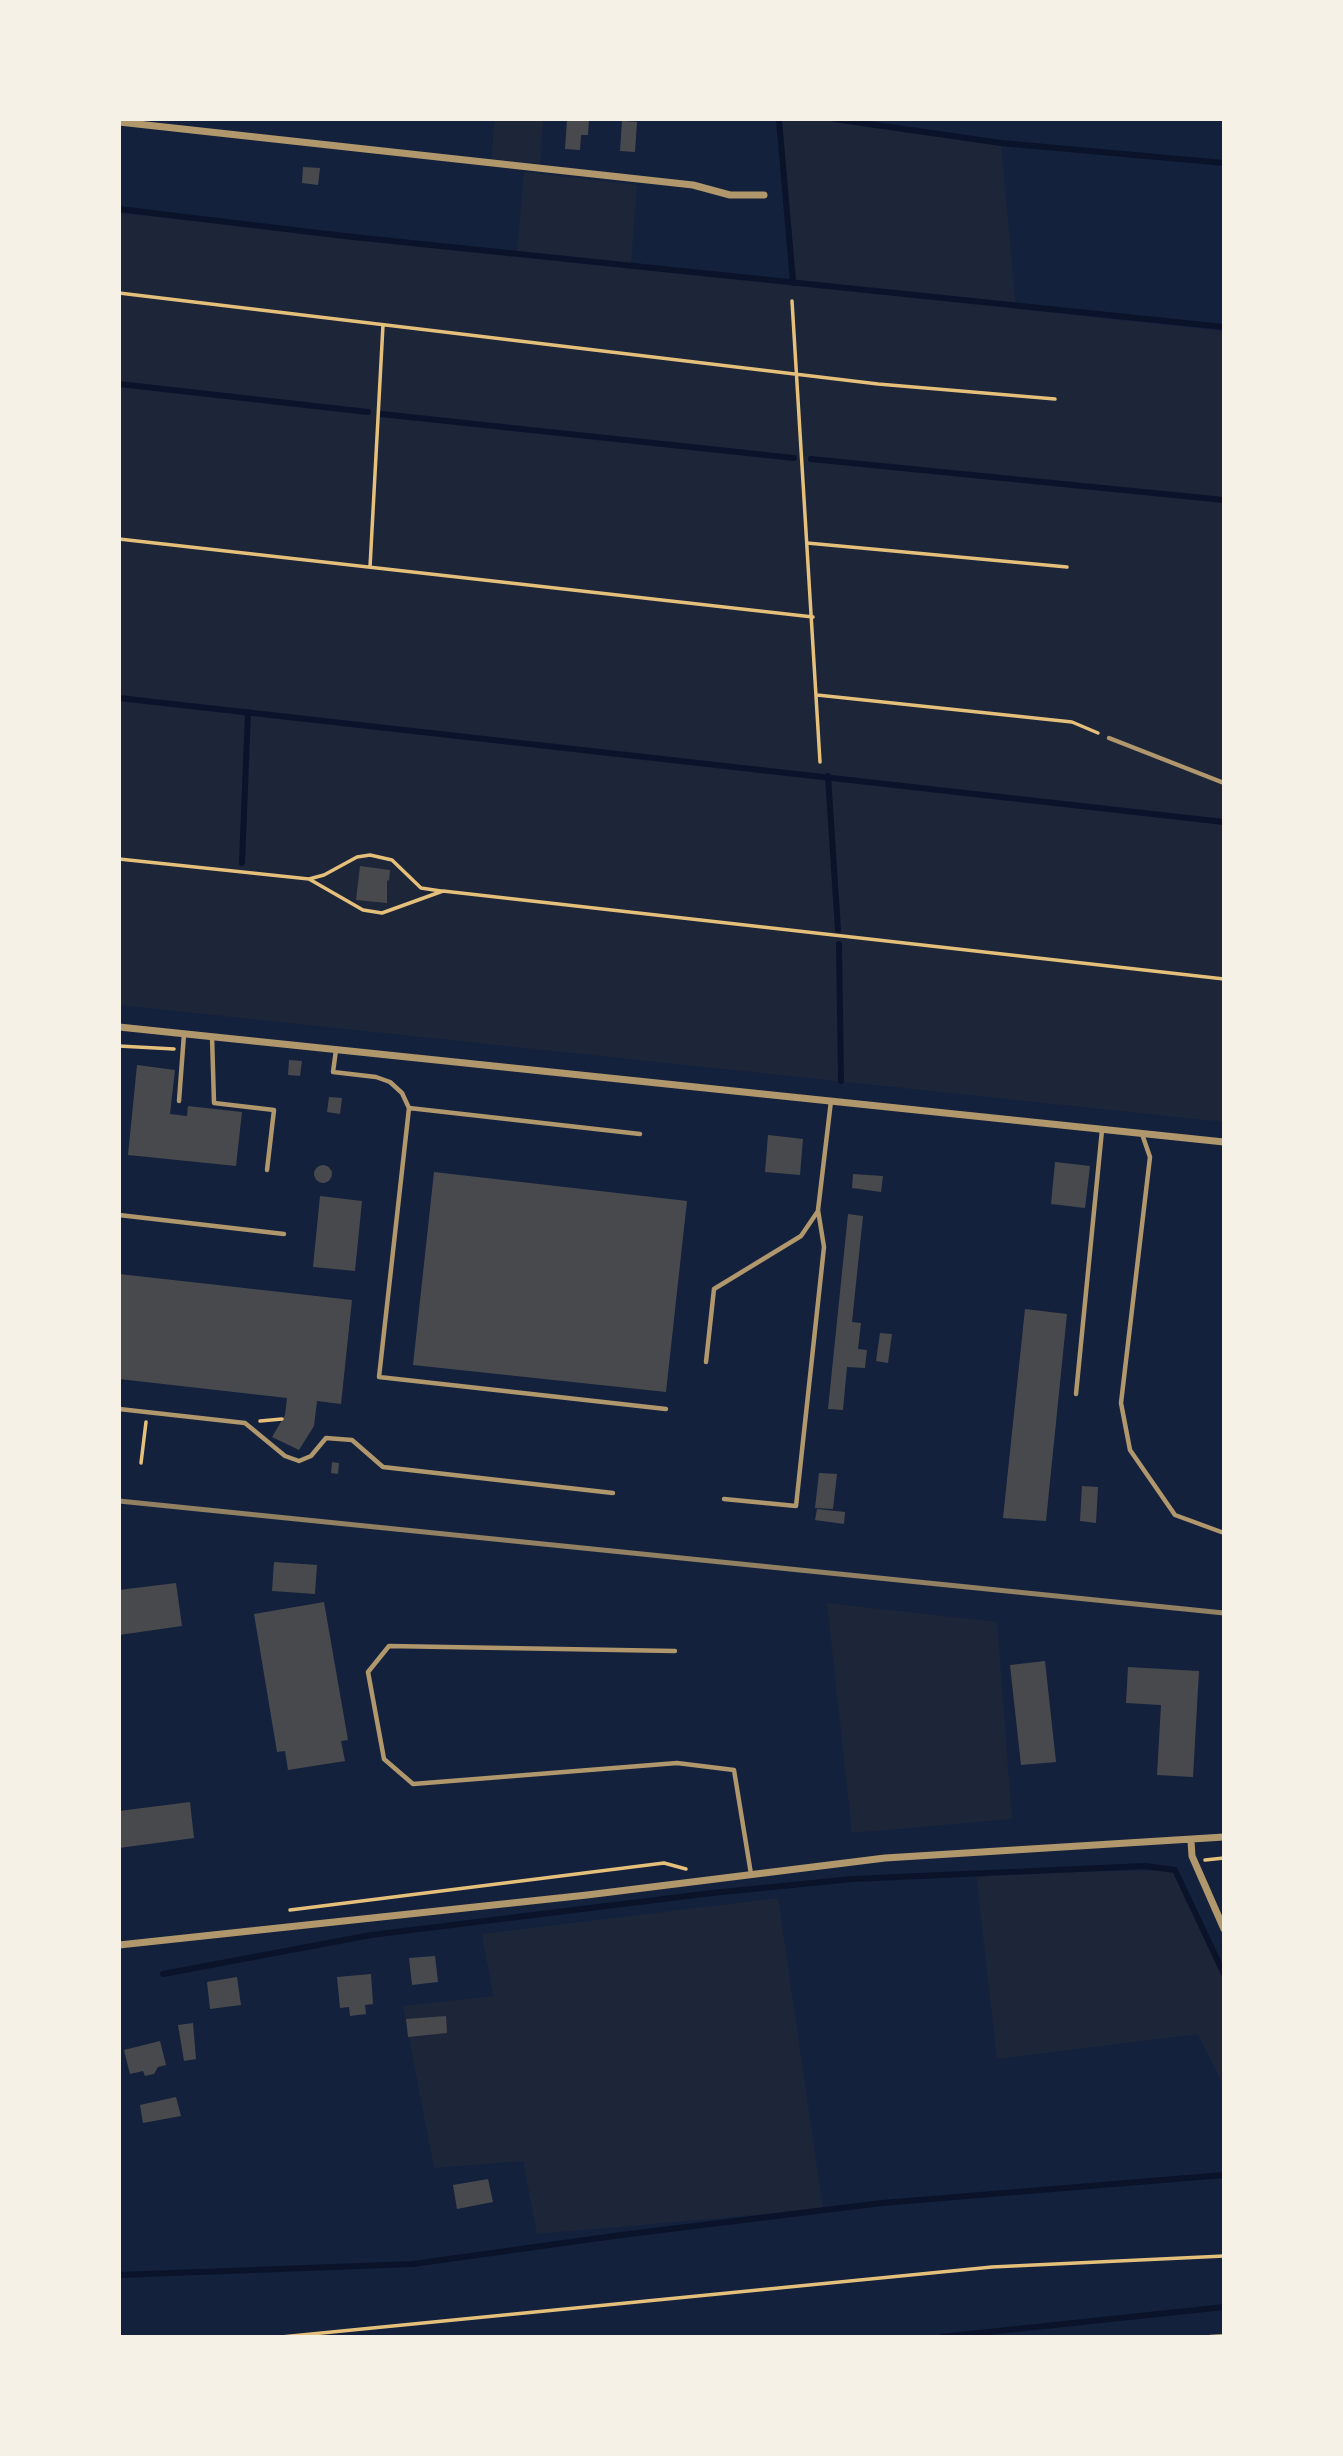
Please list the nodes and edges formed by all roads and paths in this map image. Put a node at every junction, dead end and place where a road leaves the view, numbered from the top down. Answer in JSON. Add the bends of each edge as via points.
{"nodes":[{"id":1,"x":119,"y":122,"type":"edge"},
{"id":2,"x":764,"y":195,"type":"dead end"},
{"id":3,"x":119,"y":293,"type":"edge"},
{"id":4,"x":792,"y":301,"type":"dead end"},
{"id":5,"x":383,"y":325,"type":"junction"},
{"id":6,"x":796,"y":374,"type":"junction"},
{"id":7,"x":1055,"y":399,"type":"dead end"},
{"id":8,"x":119,"y":539,"type":"edge"},
{"id":9,"x":807,"y":543,"type":"junction"},
{"id":10,"x":370,"y":567,"type":"junction"},
{"id":11,"x":1067,"y":567,"type":"dead end"},
{"id":12,"x":813,"y":617,"type":"junction"},
{"id":13,"x":817,"y":695,"type":"junction"},
{"id":14,"x":1109,"y":737,"type":"joint"},
{"id":15,"x":820,"y":762,"type":"dead end"},
{"id":16,"x":1224,"y":783,"type":"edge"},
{"id":17,"x":119,"y":859,"type":"edge"},
{"id":18,"x":309,"y":879,"type":"junction"},
{"id":19,"x":443,"y":891,"type":"junction"},
{"id":20,"x":1224,"y":979,"type":"edge"},
{"id":21,"x":119,"y":1027,"type":"edge"},
{"id":22,"x":184,"y":1034,"type":"junction"},
{"id":23,"x":212,"y":1037,"type":"junction"},
{"id":24,"x":119,"y":1046,"type":"edge"},
{"id":25,"x":183,"y":1050,"type":"junction"},
{"id":26,"x":336,"y":1050,"type":"junction"},
{"id":27,"x":178,"y":1101,"type":"dead end"},
{"id":28,"x":831,"y":1101,"type":"junction"},
{"id":29,"x":409,"y":1108,"type":"junction"},
{"id":30,"x":1102,"y":1129,"type":"junction"},
{"id":31,"x":1142,"y":1133,"type":"junction"},
{"id":32,"x":640,"y":1134,"type":"dead end"},
{"id":33,"x":1224,"y":1142,"type":"edge"},
{"id":34,"x":267,"y":1170,"type":"dead end"},
{"id":35,"x":818,"y":1210,"type":"junction"},
{"id":36,"x":119,"y":1214,"type":"edge"},
{"id":37,"x":284,"y":1234,"type":"dead end"},
{"id":38,"x":706,"y":1362,"type":"dead end"},
{"id":39,"x":1076,"y":1394,"type":"dead end"},
{"id":40,"x":119,"y":1409,"type":"edge"},
{"id":41,"x":666,"y":1409,"type":"dead end"},
{"id":42,"x":146,"y":1422,"type":"dead end"},
{"id":43,"x":141,"y":1463,"type":"dead end"},
{"id":44,"x":613,"y":1493,"type":"dead end"},
{"id":45,"x":724,"y":1499,"type":"dead end"},
{"id":46,"x":1224,"y":1533,"type":"edge"},
{"id":47,"x":675,"y":1651,"type":"dead end"},
{"id":48,"x":1224,"y":1838,"type":"edge"},
{"id":49,"x":1191,"y":1840,"type":"junction"},
{"id":50,"x":751,"y":1874,"type":"junction"},
{"id":51,"x":1224,"y":1929,"type":"edge"},
{"id":52,"x":119,"y":1945,"type":"edge"},
{"id":53,"x":1224,"y":2256,"type":"edge"},
{"id":54,"x":1224,"y":2336,"type":"edge"},
{"id":55,"x":281,"y":2337,"type":"edge"},
{"id":56,"x":1210,"y":2337,"type":"edge"}],
"edges":[{"from":1,"to":2,"type":"street","via":[[693,185],[730,195]]},
{"from":3,"to":5,"type":"path"},
{"from":4,"to":6,"type":"path"},
{"from":5,"to":6,"type":"path"},
{"from":5,"to":10,"type":"path"},
{"from":6,"to":7,"type":"path"},
{"from":6,"to":9,"type":"path"},
{"from":8,"to":10,"type":"path"},
{"from":9,"to":11,"type":"path"},
{"from":9,"to":12,"type":"path"},
{"from":10,"to":12,"type":"path"},
{"from":12,"to":13,"type":"path"},
{"from":13,"to":14,"type":"path","via":[[1072,722]]},
{"from":13,"to":15,"type":"path"},
{"from":14,"to":16,"type":"lane"},
{"from":17,"to":18,"type":"path"},
{"from":18,"to":19,"type":"path","via":[[363,910],[382,913]]},
{"from":18,"to":19,"type":"path","via":[[370,855],[392,860],[421,888]]},
{"from":19,"to":20,"type":"path"},
{"from":21,"to":22,"type":"street"},
{"from":22,"to":23,"type":"street"},
{"from":22,"to":25,"type":"lane"},
{"from":23,"to":26,"type":"street"},
{"from":23,"to":34,"type":"lane","via":[[214,1103],[274,1110]]},
{"from":24,"to":25,"type":"path"},
{"from":25,"to":27,"type":"lane"},
{"from":26,"to":28,"type":"street"},
{"from":26,"to":29,"type":"lane","via":[[333,1072],[390,1082]]},
{"from":28,"to":30,"type":"street"},
{"from":28,"to":35,"type":"lane"},
{"from":29,"to":32,"type":"lane"},
{"from":29,"to":41,"type":"lane","via":[[379,1377]]},
{"from":30,"to":31,"type":"street"},
{"from":30,"to":39,"type":"lane"},
{"from":31,"to":33,"type":"street"},
{"from":31,"to":46,"type":"lane","via":[[1150,1157],[1121,1403],[1130,1450],[1175,1515]]},
{"from":35,"to":38,"type":"lane","via":[[801,1236],[714,1289]]},
{"from":35,"to":45,"type":"lane","via":[[824,1247],[796,1506]]},
{"from":36,"to":37,"type":"lane"},
{"from":40,"to":44,"type":"lane","via":[[245,1423],[299,1461],[326,1438],[352,1440],[383,1467]]},
{"from":42,"to":43,"type":"path"},
{"from":47,"to":50,"type":"lane","via":[[389,1646],[368,1672],[384,1759],[413,1784],[677,1763],[734,1770]]},
{"from":48,"to":49,"type":"street"},
{"from":49,"to":50,"type":"street","via":[[885,1858]]},
{"from":49,"to":51,"type":"street","via":[[1192,1856]]},
{"from":50,"to":52,"type":"street"},
{"from":53,"to":55,"type":"path","via":[[992,2267]]},
{"from":54,"to":56,"type":"lane"}]}
